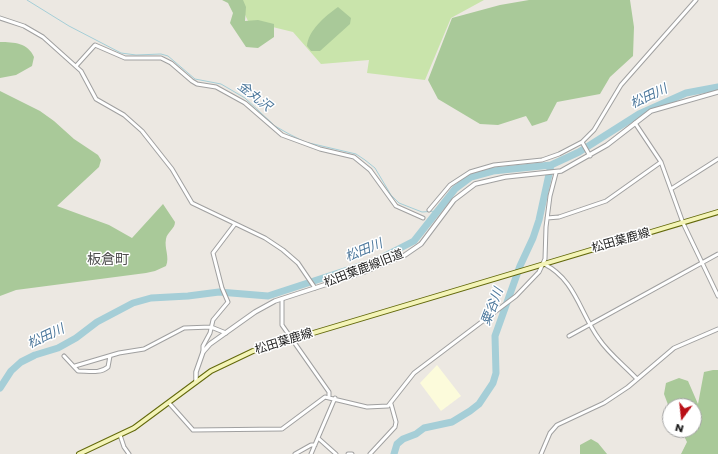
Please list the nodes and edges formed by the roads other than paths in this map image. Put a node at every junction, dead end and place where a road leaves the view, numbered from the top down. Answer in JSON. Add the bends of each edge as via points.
{"nodes":[{"id":1,"x":696,"y":0,"type":"edge"},
{"id":2,"x":0,"y":18,"type":"edge"},
{"id":3,"x":76,"y":66,"type":"junction"},
{"id":4,"x":718,"y":92,"type":"edge"},
{"id":5,"x":636,"y":123,"type":"junction"},
{"id":6,"x":583,"y":143,"type":"junction"},
{"id":7,"x":589,"y":155,"type":"junction"},
{"id":8,"x":718,"y":159,"type":"edge"},
{"id":9,"x":661,"y":162,"type":"junction"},
{"id":10,"x":555,"y":173,"type":"junction"},
{"id":11,"x":671,"y":189,"type":"junction"},
{"id":12,"x":429,"y":210,"type":"dead end"},
{"id":13,"x":718,"y":212,"type":"edge"},
{"id":14,"x":423,"y":218,"type":"dead end"},
{"id":15,"x":547,"y":218,"type":"junction"},
{"id":16,"x":683,"y":223,"type":"junction"},
{"id":17,"x":235,"y":224,"type":"junction"},
{"id":18,"x":718,"y":254,"type":"edge"},
{"id":19,"x":702,"y":263,"type":"junction"},
{"id":20,"x":544,"y":264,"type":"junction"},
{"id":21,"x":315,"y":288,"type":"junction"},
{"id":22,"x":718,"y":296,"type":"edge"},
{"id":23,"x":282,"y":299,"type":"junction"},
{"id":24,"x":588,"y":324,"type":"junction"},
{"id":25,"x":211,"y":327,"type":"junction"},
{"id":26,"x":718,"y":330,"type":"edge"},
{"id":27,"x":226,"y":333,"type":"junction"},
{"id":28,"x":569,"y":336,"type":"dead end"},
{"id":29,"x":292,"y":339,"type":"junction"},
{"id":30,"x":203,"y":352,"type":"junction"},
{"id":31,"x":64,"y":356,"type":"dead end"},
{"id":32,"x":110,"y":356,"type":"junction"},
{"id":33,"x":75,"y":366,"type":"junction"},
{"id":34,"x":637,"y":379,"type":"junction"},
{"id":35,"x":196,"y":382,"type":"junction"},
{"id":36,"x":329,"y":396,"type":"junction"},
{"id":37,"x":335,"y":398,"type":"junction"},
{"id":38,"x":169,"y":403,"type":"junction"},
{"id":39,"x":391,"y":404,"type":"junction"},
{"id":40,"x":120,"y":435,"type":"junction"},
{"id":41,"x":318,"y":438,"type":"junction"},
{"id":42,"x":315,"y":445,"type":"junction"},
{"id":43,"x":79,"y":454,"type":"edge"},
{"id":44,"x":129,"y":454,"type":"edge"},
{"id":45,"x":295,"y":454,"type":"edge"},
{"id":46,"x":311,"y":454,"type":"edge"},
{"id":47,"x":336,"y":454,"type":"edge"},
{"id":48,"x":348,"y":454,"type":"edge"},
{"id":49,"x":352,"y":454,"type":"edge"},
{"id":50,"x":370,"y":454,"type":"edge"},
{"id":51,"x":541,"y":454,"type":"edge"}],
"edges":[{"from":1,"to":6,"type":"street","via":[[621,85],[594,130]]},
{"from":2,"to":3,"type":"street","via":[[19,23],[34,31]]},
{"from":3,"to":14,"type":"street","via":[[95,45],[125,58],[161,58],[197,84],[216,87],[245,103],[273,129],[286,137],[305,145],[360,160],[396,206]]},
{"from":3,"to":17,"type":"street","via":[[88,81],[96,99],[124,115],[142,131],[172,169],[192,203]]},
{"from":4,"to":5,"type":"street","via":[[651,111]]},
{"from":5,"to":7,"type":"street"},
{"from":5,"to":9,"type":"street"},
{"from":6,"to":7,"type":"street"},
{"from":6,"to":12,"type":"street","via":[[542,160],[494,165],[470,172],[451,185]]},
{"from":7,"to":10,"type":"street"},
{"from":8,"to":11,"type":"street"},
{"from":9,"to":11,"type":"street"},
{"from":9,"to":15,"type":"street","via":[[606,201],[559,217]]},
{"from":10,"to":15,"type":"street"},
{"from":10,"to":21,"type":"street","name":"松田葉鹿線旧道","via":[[504,177],[475,184],[454,200],[427,237],[411,251],[382,266]]},
{"from":11,"to":16,"type":"street"},
{"from":13,"to":16,"type":"main road","name":"松田葉鹿線"},
{"from":15,"to":20,"type":"street"},
{"from":16,"to":19,"type":"street"},
{"from":16,"to":20,"type":"main road","name":"松田葉鹿線"},
{"from":17,"to":21,"type":"street","via":[[284,250],[302,268]]},
{"from":17,"to":25,"type":"street","via":[[213,253],[228,302],[214,318]]},
{"from":18,"to":19,"type":"street"},
{"from":19,"to":22,"type":"street"},
{"from":19,"to":24,"type":"street"},
{"from":20,"to":24,"type":"street","via":[[573,289]]},
{"from":20,"to":29,"type":"main road","name":"松田葉鹿線"},
{"from":20,"to":39,"type":"street","via":[[529,284],[512,299],[414,373]]},
{"from":21,"to":23,"type":"street","name":"松田葉鹿線旧道"},
{"from":23,"to":27,"type":"street","name":"松田葉鹿線旧道","via":[[255,312]]},
{"from":23,"to":29,"type":"street","via":[[282,326]]},
{"from":24,"to":28,"type":"street"},
{"from":24,"to":34,"type":"street","via":[[600,341]]},
{"from":25,"to":27,"type":"street"},
{"from":25,"to":30,"type":"street"},
{"from":25,"to":32,"type":"street","via":[[184,328],[144,349]]},
{"from":26,"to":34,"type":"street","via":[[674,348]]},
{"from":27,"to":30,"type":"street","name":"松田葉鹿線旧道"},
{"from":29,"to":35,"type":"main road","name":"松田葉鹿線","via":[[240,356]]},
{"from":29,"to":36,"type":"street"},
{"from":30,"to":35,"type":"street","via":[[196,372]]},
{"from":31,"to":33,"type":"street"},
{"from":32,"to":33,"type":"street"},
{"from":32,"to":33,"type":"street","via":[[108,367],[102,371],[78,370]]},
{"from":34,"to":51,"type":"street","via":[[604,403],[556,425]]},
{"from":35,"to":38,"type":"main road","name":"松田葉鹿線"},
{"from":36,"to":37,"type":"street"},
{"from":36,"to":38,"type":"street","via":[[319,400],[282,429],[276,430],[193,430]]},
{"from":37,"to":39,"type":"street","via":[[367,407],[384,407]]},
{"from":37,"to":41,"type":"street"},
{"from":38,"to":40,"type":"main road","name":"松田葉鹿線","via":[[141,424]]},
{"from":39,"to":50,"type":"street","via":[[395,427]]},
{"from":40,"to":43,"type":"main road","name":"松田葉鹿線"},
{"from":40,"to":44,"type":"street"},
{"from":41,"to":42,"type":"street"},
{"from":41,"to":47,"type":"street"},
{"from":42,"to":45,"type":"street","via":[[311,444]]},
{"from":42,"to":46,"type":"street"},
{"from":48,"to":49,"type":"street"}]}
